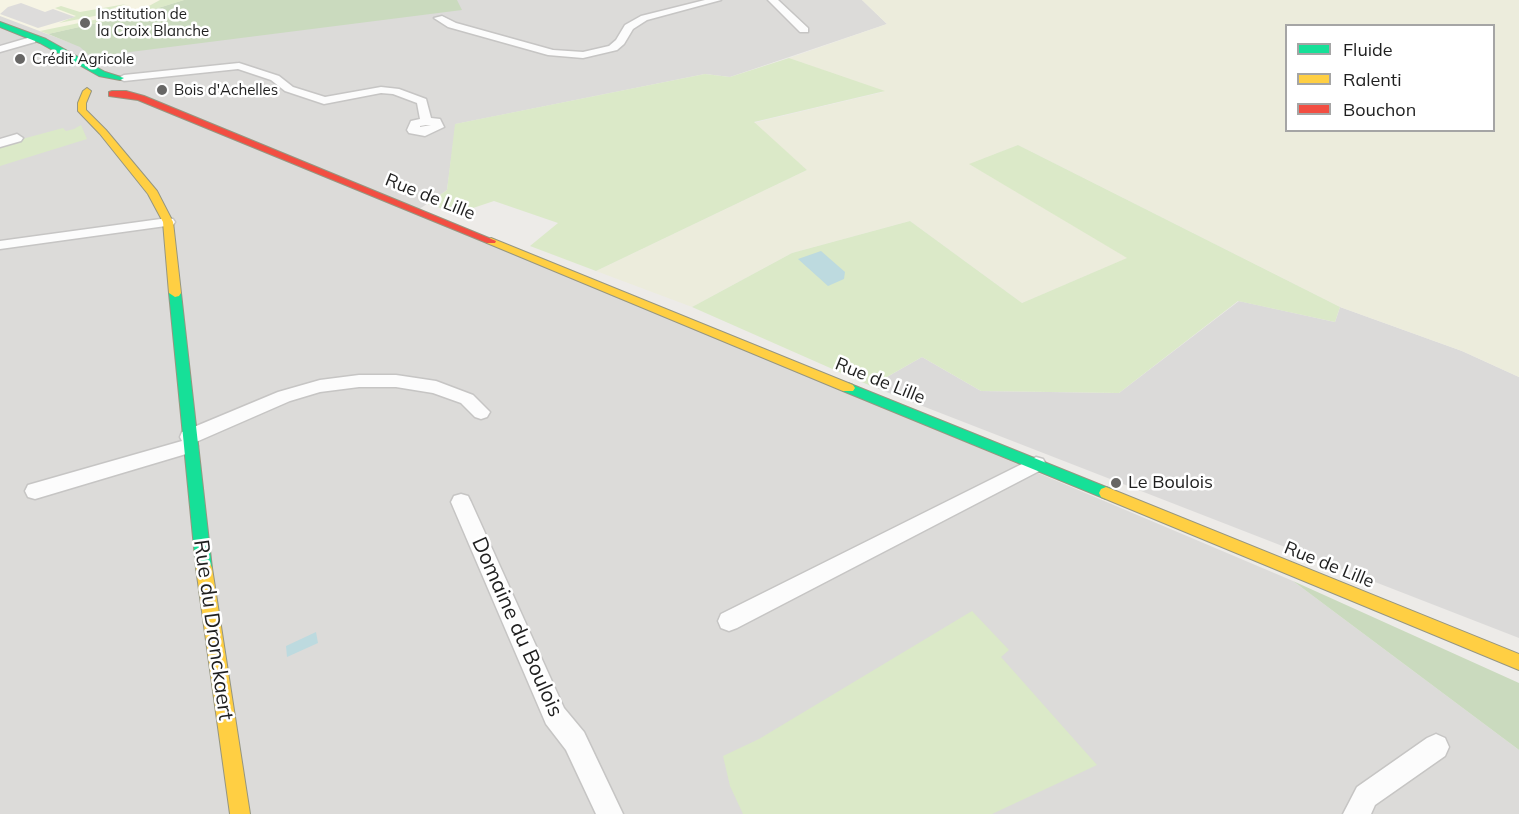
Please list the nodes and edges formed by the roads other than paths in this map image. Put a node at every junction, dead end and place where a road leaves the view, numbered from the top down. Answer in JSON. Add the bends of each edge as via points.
{"nodes":[{"id":1,"x":716,"y":0,"type":"edge"},
{"id":2,"x":773,"y":0,"type":"edge"},
{"id":3,"x":439,"y":18,"type":"dead end"},
{"id":4,"x":0,"y":26,"type":"edge"},
{"id":5,"x":804,"y":30,"type":"dead end"},
{"id":6,"x":31,"y":40,"type":"junction"},
{"id":7,"x":0,"y":49,"type":"edge"},
{"id":8,"x":127,"y":81,"type":"junction"},
{"id":9,"x":88,"y":89,"type":"junction"},
{"id":10,"x":109,"y":95,"type":"junction"},
{"id":11,"x":426,"y":121,"type":"dead end"},
{"id":12,"x":104,"y":132,"type":"junction"},
{"id":13,"x":227,"y":133,"type":"junction"},
{"id":14,"x":17,"y":138,"type":"dead end"},
{"id":15,"x":0,"y":143,"type":"edge"},
{"id":16,"x":168,"y":222,"type":"junction"},
{"id":17,"x":0,"y":245,"type":"edge"},
{"id":18,"x":481,"y":412,"type":"dead end"},
{"id":19,"x":189,"y":441,"type":"junction"},
{"id":20,"x":1036,"y":464,"type":"junction"},
{"id":21,"x":35,"y":491,"type":"dead end"},
{"id":22,"x":461,"y":502,"type":"dead end"},
{"id":23,"x":729,"y":621,"type":"dead end"},
{"id":24,"x":1519,"y":662,"type":"edge"},
{"id":25,"x":1436,"y":747,"type":"dead end"},
{"id":26,"x":240,"y":814,"type":"edge"},
{"id":27,"x":610,"y":814,"type":"edge"},
{"id":28,"x":1356,"y":814,"type":"edge"}],
"edges":[{"from":1,"to":3,"type":"street","via":[[644,18],[629,27],[613,48],[583,55],[552,53]]},
{"from":2,"to":5,"type":"street"},
{"from":4,"to":6,"type":"main road"},
{"from":4,"to":8,"type":"main road","name":"Rue de Lille","via":[[43,41],[102,74]]},
{"from":6,"to":7,"type":"street"},
{"from":6,"to":9,"type":"main road","via":[[91,77]]},
{"from":8,"to":9,"type":"main road","via":[[102,81]]},
{"from":8,"to":10,"type":"main road"},
{"from":8,"to":11,"type":"street","via":[[242,67],[324,101],[391,90],[422,101]]},
{"from":8,"to":13,"type":"main road","name":"Rue de Lille"},
{"from":9,"to":10,"type":"main road","name":"Rue de Lille","via":[[93,95]]},
{"from":9,"to":12,"type":"main road","name":"Rue du Dronckaert","via":[[82,111]]},
{"from":10,"to":12,"type":"main road","name":"Rue du Dronckaert","via":[[93,102],[91,107]]},
{"from":10,"to":13,"type":"main road","name":"Rue de Lille","via":[[139,97]]},
{"from":12,"to":16,"type":"main road","name":"Rue du Dronckaert","via":[[159,201]]},
{"from":13,"to":20,"type":"main road","name":"Rue de Lille"},
{"from":14,"to":15,"type":"street"},
{"from":16,"to":17,"type":"street"},
{"from":16,"to":19,"type":"main road","name":"Rue du Dronckaert"},
{"from":18,"to":19,"type":"street","via":[[467,399],[436,387],[359,381],[284,396]]},
{"from":19,"to":21,"type":"street"},
{"from":19,"to":26,"type":"main road","name":"Rue du Dronckaert"},
{"from":20,"to":23,"type":"street"},
{"from":20,"to":24,"type":"main road","name":"Rue de Lille"},
{"from":22,"to":27,"type":"street","name":"Domaine du Boulois","via":[[555,716],[575,741]]},
{"from":25,"to":28,"type":"street","via":[[1366,796]]}]}
